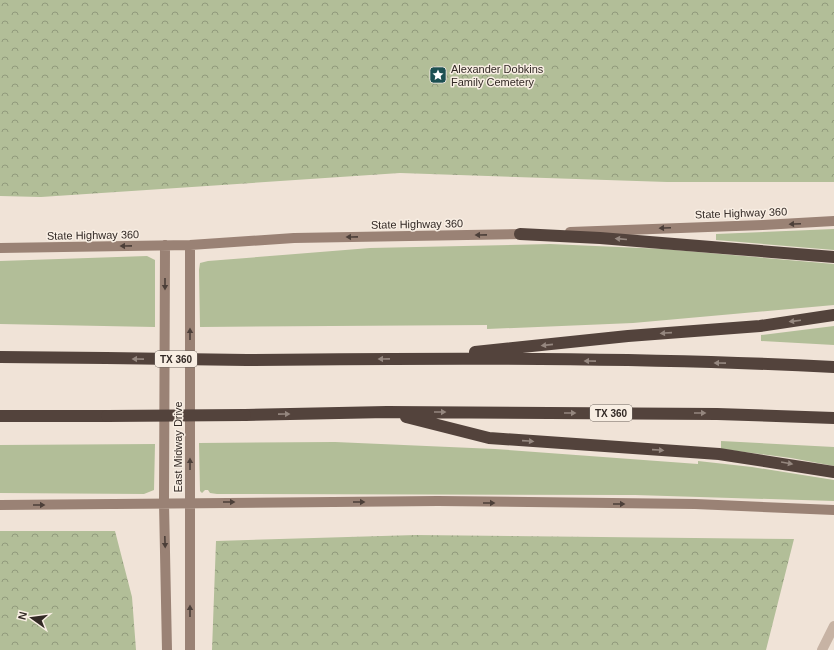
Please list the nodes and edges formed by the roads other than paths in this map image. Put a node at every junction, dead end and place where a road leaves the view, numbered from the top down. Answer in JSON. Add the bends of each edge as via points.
{"nodes":[{"id":1,"x":834,"y":221,"type":"edge"},
{"id":2,"x":520,"y":234,"type":"junction"},
{"id":3,"x":165,"y":245,"type":"junction"},
{"id":4,"x":190,"y":245,"type":"junction"},
{"id":5,"x":0,"y":248,"type":"edge"},
{"id":6,"x":834,"y":257,"type":"edge"},
{"id":7,"x":834,"y":315,"type":"edge"},
{"id":8,"x":0,"y":357,"type":"edge"},
{"id":9,"x":423,"y":358,"type":"junction"},
{"id":10,"x":834,"y":367,"type":"edge"},
{"id":11,"x":387,"y":412,"type":"junction"},
{"id":12,"x":0,"y":416,"type":"edge"},
{"id":13,"x":834,"y":418,"type":"edge"},
{"id":14,"x":834,"y":472,"type":"edge"},
{"id":15,"x":164,"y":503,"type":"junction"},
{"id":16,"x":190,"y":503,"type":"junction"},
{"id":17,"x":0,"y":505,"type":"edge"},
{"id":18,"x":834,"y":510,"type":"edge"},
{"id":19,"x":834,"y":626,"type":"edge"},
{"id":20,"x":167,"y":650,"type":"edge"},
{"id":21,"x":190,"y":650,"type":"edge"},
{"id":22,"x":822,"y":650,"type":"edge"}],
"edges":[{"from":1,"to":2,"type":"main road","name":"State Highway 360","one_way":true},
{"from":2,"to":4,"type":"main road","name":"State Highway 360","one_way":true,"via":[[294,238]]},
{"from":6,"to":2,"type":"highway","one_way":true},
{"from":3,"to":4,"type":"main road","name":"State Highway 360"},
{"from":3,"to":5,"type":"main road","name":"State Highway 360","one_way":true},
{"from":3,"to":15,"type":"main road","name":"East Midway Drive","one_way":true},
{"from":16,"to":4,"type":"main road","name":"East Midway Drive","one_way":true},
{"from":7,"to":9,"type":"highway","one_way":true,"via":[[760,326],[628,336]]},
{"from":9,"to":8,"type":"highway","number":"TX 360","one_way":true,"bridge":true,"via":[[247,360]]},
{"from":10,"to":9,"type":"highway","number":"TX 360","one_way":true,"via":[[759,363]]},
{"from":12,"to":11,"type":"highway","number":"TX 360","one_way":true,"bridge":true},
{"from":11,"to":13,"type":"highway","number":"TX 360","one_way":true,"via":[[717,414]]},
{"from":11,"to":14,"type":"highway","one_way":true,"via":[[489,438],[719,454]]},
{"from":15,"to":16,"type":"main road"},
{"from":17,"to":15,"type":"main road","one_way":true},
{"from":15,"to":20,"type":"main road","name":"East Midway Drive","one_way":true},
{"from":16,"to":18,"type":"main road","one_way":true,"via":[[438,501],[695,504]]},
{"from":21,"to":16,"type":"main road","name":"East Midway Drive","one_way":true},
{"from":19,"to":22,"type":"street"}]}
